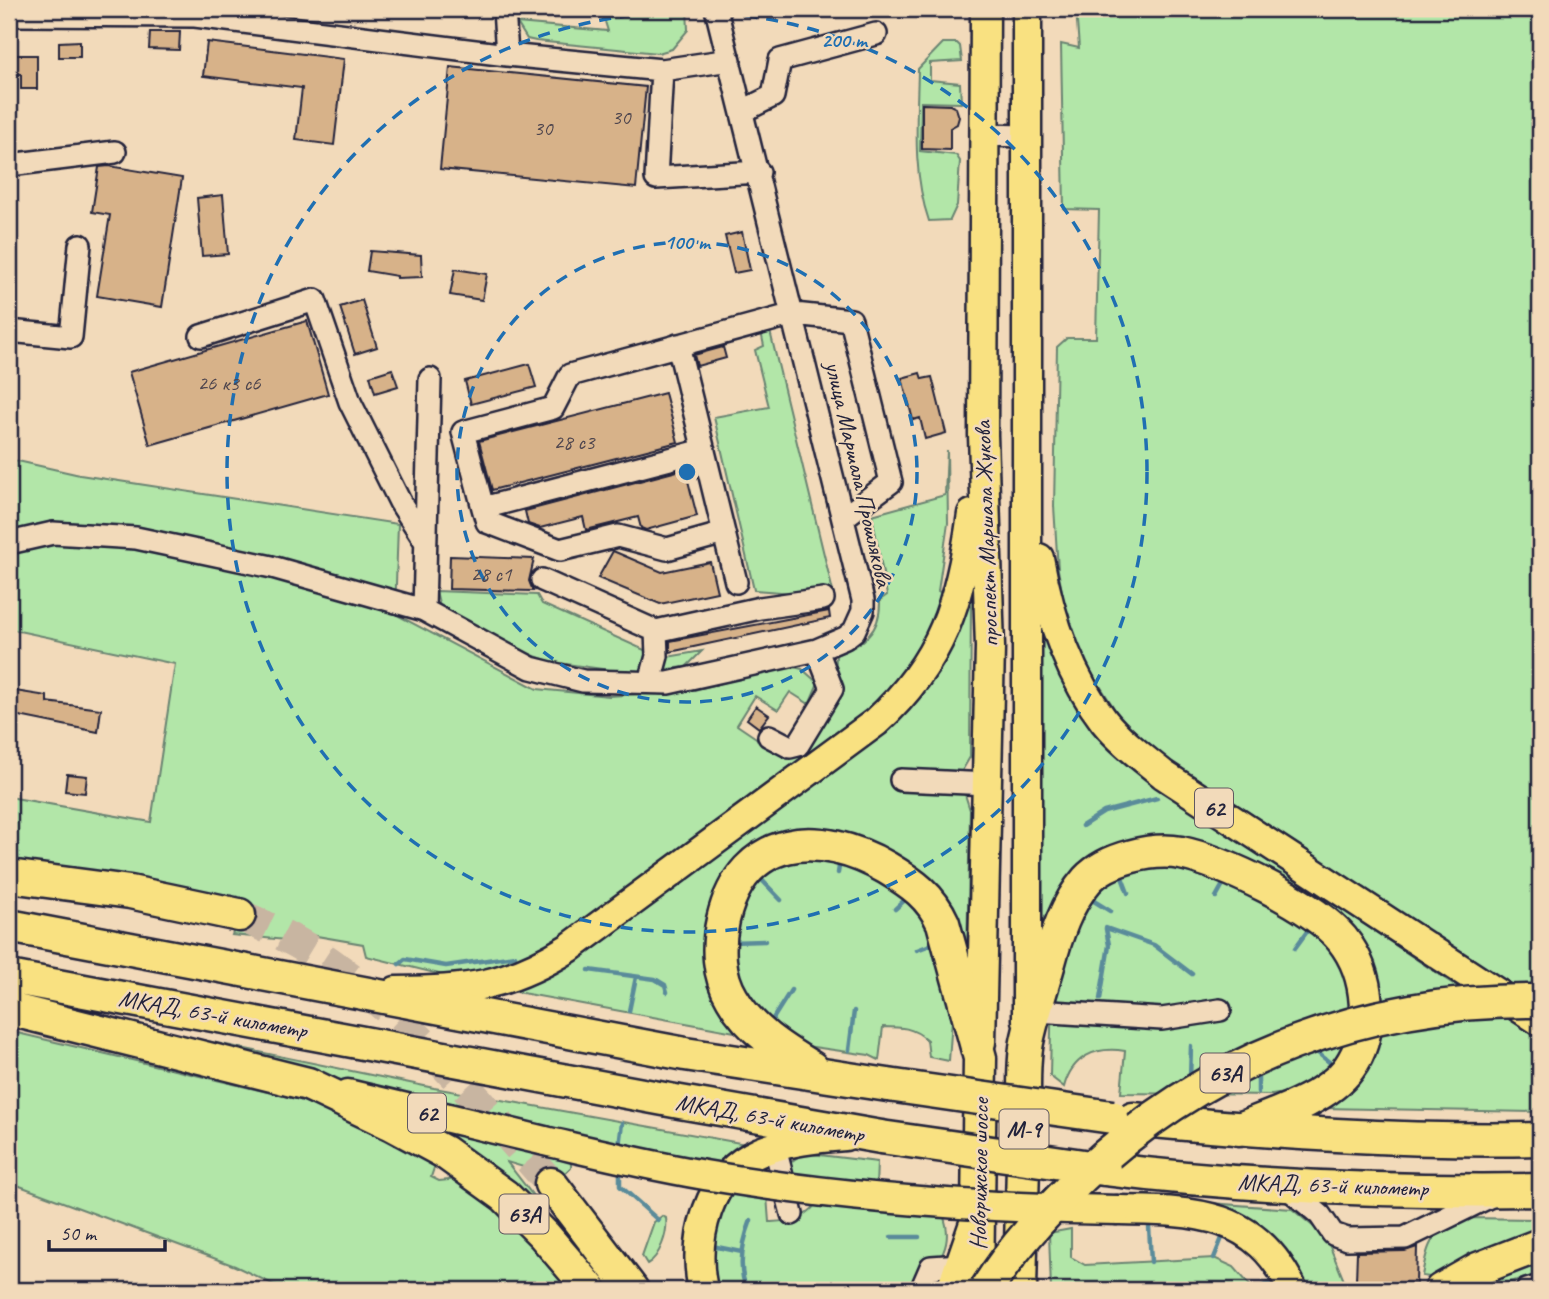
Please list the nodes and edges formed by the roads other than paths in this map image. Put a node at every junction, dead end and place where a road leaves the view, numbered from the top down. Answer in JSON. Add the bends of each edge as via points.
{"nodes":[{"id":1,"x":504,"y":9,"type":"edge"},
{"id":2,"x":716,"y":9,"type":"edge"},
{"id":3,"x":985,"y":9,"type":"edge"},
{"id":4,"x":1027,"y":9,"type":"edge"},
{"id":5,"x":9,"y":15,"type":"edge"},
{"id":6,"x":876,"y":34,"type":"dead end"},
{"id":7,"x":507,"y":55,"type":"junction"},
{"id":8,"x":730,"y":60,"type":"junction"},
{"id":9,"x":662,"y":70,"type":"junction"},
{"id":10,"x":743,"y":111,"type":"junction"},
{"id":11,"x":984,"y":135,"type":"junction"},
{"id":12,"x":1027,"y":136,"type":"junction"},
{"id":13,"x":115,"y":152,"type":"dead end"},
{"id":14,"x":9,"y":165,"type":"edge"},
{"id":15,"x":759,"y":172,"type":"junction"},
{"id":16,"x":80,"y":245,"type":"dead end"},
{"id":17,"x":794,"y":314,"type":"junction"},
{"id":18,"x":9,"y":331,"type":"edge"},
{"id":19,"x":201,"y":336,"type":"dead end"},
{"id":20,"x":678,"y":345,"type":"junction"},
{"id":21,"x":430,"y":379,"type":"dead end"},
{"id":22,"x":983,"y":435,"type":"junction"},
{"id":23,"x":704,"y":450,"type":"junction"},
{"id":24,"x":1029,"y":487,"type":"junction"},
{"id":25,"x":483,"y":508,"type":"junction"},
{"id":26,"x":843,"y":517,"type":"junction"},
{"id":27,"x":724,"y":533,"type":"junction"},
{"id":28,"x":425,"y":541,"type":"junction"},
{"id":29,"x":9,"y":543,"type":"edge"},
{"id":30,"x":542,"y":580,"type":"dead end"},
{"id":31,"x":736,"y":582,"type":"dead end"},
{"id":32,"x":823,"y":599,"type":"dead end"},
{"id":33,"x":424,"y":610,"type":"junction"},
{"id":34,"x":656,"y":631,"type":"junction"},
{"id":35,"x":817,"y":650,"type":"junction"},
{"id":36,"x":650,"y":682,"type":"junction"},
{"id":37,"x":769,"y":736,"type":"dead end"},
{"id":38,"x":901,"y":780,"type":"dead end"},
{"id":39,"x":989,"y":784,"type":"junction"},
{"id":40,"x":9,"y":876,"type":"edge"},
{"id":41,"x":239,"y":915,"type":"tunnel mouth"},
{"id":42,"x":9,"y":926,"type":"edge"},
{"id":43,"x":9,"y":976,"type":"edge"},
{"id":44,"x":365,"y":991,"type":"junction"},
{"id":45,"x":1540,"y":1001,"type":"edge"},
{"id":46,"x":9,"y":1009,"type":"edge"},
{"id":47,"x":1220,"y":1010,"type":"dead end"},
{"id":48,"x":1036,"y":1011,"type":"junction"},
{"id":49,"x":1540,"y":1021,"type":"edge"},
{"id":50,"x":1027,"y":1044,"type":"junction"},
{"id":51,"x":980,"y":1058,"type":"junction"},
{"id":52,"x":822,"y":1074,"type":"junction"},
{"id":53,"x":308,"y":1084,"type":"junction"},
{"id":54,"x":1239,"y":1129,"type":"junction"},
{"id":55,"x":871,"y":1135,"type":"junction"},
{"id":56,"x":1540,"y":1139,"type":"edge"},
{"id":57,"x":775,"y":1147,"type":"junction"},
{"id":58,"x":551,"y":1184,"type":"tunnel mouth"},
{"id":59,"x":1283,"y":1184,"type":"junction"},
{"id":60,"x":1540,"y":1190,"type":"edge"},
{"id":61,"x":1502,"y":1191,"type":"junction"},
{"id":62,"x":792,"y":1214,"type":"dead end"},
{"id":63,"x":1021,"y":1214,"type":"junction"},
{"id":64,"x":1540,"y":1245,"type":"edge"},
{"id":65,"x":963,"y":1282,"type":"edge"},
{"id":66,"x":1540,"y":1286,"type":"edge"},
{"id":67,"x":591,"y":1290,"type":"edge"},
{"id":68,"x":632,"y":1290,"type":"edge"},
{"id":69,"x":703,"y":1290,"type":"edge"},
{"id":70,"x":921,"y":1290,"type":"edge"},
{"id":71,"x":986,"y":1290,"type":"edge"},
{"id":72,"x":1020,"y":1290,"type":"edge"},
{"id":73,"x":1031,"y":1290,"type":"edge"},
{"id":74,"x":1293,"y":1290,"type":"edge"},
{"id":75,"x":1441,"y":1290,"type":"edge"},
{"id":76,"x":1527,"y":1290,"type":"edge"}],
"edges":[{"from":1,"to":7,"type":"street"},
{"from":2,"to":8,"type":"street","name":"улица Маршала Прошлякова"},
{"from":3,"to":11,"type":"main road","name":"проспект Маршала Жукова"},
{"from":4,"to":12,"type":"main road","name":"проспект Маршала Жукова"},
{"from":5,"to":7,"type":"street","via":[[195,16]]},
{"from":6,"to":10,"type":"street","via":[[780,60],[773,96]]},
{"from":7,"to":9,"type":"street"},
{"from":8,"to":9,"type":"street"},
{"from":8,"to":10,"type":"street","name":"улица Маршала Прошлякова"},
{"from":9,"to":15,"type":"street","via":[[656,178]]},
{"from":10,"to":15,"type":"street","name":"улица Маршала Прошлякова"},
{"from":11,"to":12,"type":"street"},
{"from":11,"to":22,"type":"main road","name":"проспект Маршала Жукова"},
{"from":12,"to":24,"type":"main road","name":"проспект Маршала Жукова"},
{"from":13,"to":14,"type":"street"},
{"from":15,"to":17,"type":"street","name":"улица Маршала Прошлякова"},
{"from":16,"to":18,"type":"street","via":[[71,337]]},
{"from":17,"to":20,"type":"street"},
{"from":17,"to":26,"type":"street","name":"улица Маршала Прошлякова"},
{"from":17,"to":26,"type":"street","via":[[851,320],[891,482]]},
{"from":19,"to":28,"type":"street","via":[[315,300],[350,402]]},
{"from":20,"to":23,"type":"street"},
{"from":20,"to":25,"type":"street","via":[[570,375],[553,408],[463,432]]},
{"from":21,"to":28,"type":"street"},
{"from":22,"to":39,"type":"main road","name":"проспект Маршала Жукова"},
{"from":22,"to":44,"type":"main road","via":[[960,588],[948,623],[916,680],[876,722],[539,967],[506,981],[460,990]]},
{"from":23,"to":25,"type":"street"},
{"from":23,"to":27,"type":"street"},
{"from":24,"to":49,"type":"main road","number":"62","via":[[1040,561],[1062,643],[1084,691],[1128,747]]},
{"from":24,"to":50,"type":"main road","name":"проспект Маршала Жукова"},
{"from":25,"to":27,"type":"street","via":[[487,522],[560,550],[618,536],[667,549]]},
{"from":26,"to":35,"type":"street","name":"улица Маршала Прошлякова","via":[[863,611],[854,631]]},
{"from":27,"to":31,"type":"street"},
{"from":28,"to":33,"type":"street"},
{"from":29,"to":33,"type":"street","name":"улица Маршала Прошлякова","via":[[53,533],[136,538],[272,567]]},
{"from":30,"to":34,"type":"street"},
{"from":32,"to":34,"type":"street"},
{"from":33,"to":36,"type":"street","name":"улица Маршала Прошлякова","via":[[531,668],[583,681]]},
{"from":34,"to":36,"type":"street","via":[[657,656]]},
{"from":35,"to":36,"type":"street","name":"улица Маршала Прошлякова","via":[[668,683]]},
{"from":35,"to":37,"type":"street","via":[[832,689],[798,745],[790,747]]},
{"from":38,"to":39,"type":"street"},
{"from":39,"to":51,"type":"main road","name":"проспект Маршала Жукова"},
{"from":40,"to":41,"type":"highway","via":[[131,892]]},
{"from":42,"to":44,"type":"highway","name":"МКАД, 63-й километр"},
{"from":43,"to":55,"type":"highway","name":"МКАД, 63-й километр"},
{"from":44,"to":52,"type":"highway","name":"МКАД, 63-й километр","via":[[685,1054]]},
{"from":45,"to":71,"type":"highway","number":"63A","bridge":true,"via":[[1490,1000],[1410,1010],[1336,1027],[1235,1067],[1196,1088],[1109,1152],[1028,1231]]},
{"from":46,"to":53,"type":"highway"},
{"from":47,"to":48,"type":"street","via":[[1162,1019]]},
{"from":48,"to":50,"type":"highway","name":"Новорижское шоссе"},
{"from":48,"to":54,"type":"highway","name":"Новорижское шоссе","via":[[1065,915],[1088,879],[1107,866],[1151,853],[1179,853],[1213,862],[1272,890],[1342,939],[1363,985],[1367,1015],[1360,1047],[1348,1070],[1295,1106]]},
{"from":50,"to":63,"type":"highway","name":"Новорижское шоссе","number":"М-9"},
{"from":51,"to":52,"type":"highway","name":"Новорижское шоссе","via":[[936,907],[924,893],[855,852],[830,844],[804,844],[779,849],[741,876],[726,904],[719,948],[726,988],[742,1013],[759,1032]]},
{"from":51,"to":65,"type":"highway","name":"Новорижское шоссе","number":"М-9","via":[[979,1207]]},
{"from":52,"to":54,"type":"highway","name":"МКАД, 63-й километр","bridge":true,"via":[[1112,1117]]},
{"from":53,"to":67,"type":"highway","number":"63A","via":[[444,1152],[521,1211]]},
{"from":53,"to":74,"type":"main road","number":"62","bridge":true,"via":[[715,1177],[944,1204],[1200,1214],[1248,1233],[1269,1251]]},
{"from":54,"to":56,"type":"highway","name":"МКАД, 63-й километр"},
{"from":55,"to":57,"type":"main road","via":[[823,1137]]},
{"from":55,"to":59,"type":"highway","name":"МКАД, 63-й километр","bridge":true,"via":[[1176,1178]]},
{"from":57,"to":62,"type":"street"},
{"from":57,"to":69,"type":"main road","via":[[729,1173],[709,1202],[700,1235],[698,1268]]},
{"from":58,"to":68,"type":"highway"},
{"from":59,"to":61,"type":"highway","name":"МКАД, 63-й километр"},
{"from":59,"to":61,"type":"street","via":[[1320,1215],[1333,1234],[1347,1239],[1405,1238]]},
{"from":60,"to":61,"type":"highway","name":"МКАД, 63-й километр"},
{"from":63,"to":72,"type":"highway","name":"Новорижское шоссе","number":"М-9"},
{"from":63,"to":73,"type":"main road"},
{"from":64,"to":75,"type":"highway","via":[[1478,1269]]},
{"from":65,"to":70,"type":"street","via":[[930,1267]]},
{"from":66,"to":76,"type":"street"}]}
